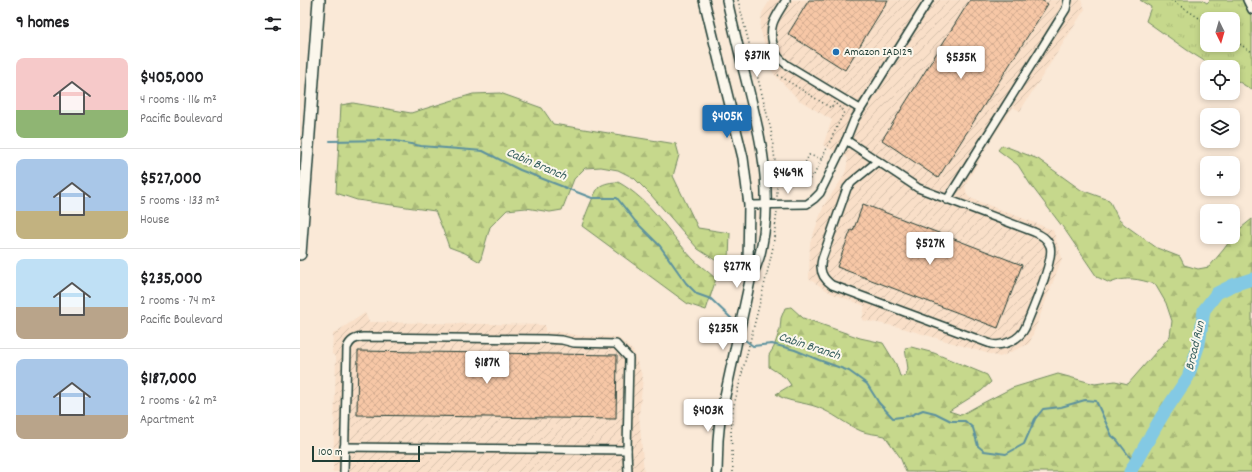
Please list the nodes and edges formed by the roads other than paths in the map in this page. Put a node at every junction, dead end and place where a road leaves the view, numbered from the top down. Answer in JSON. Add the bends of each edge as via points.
{"nodes":[{"id":1,"x":319,"y":0,"type":"edge"},
{"id":2,"x":704,"y":0,"type":"edge"},
{"id":3,"x":727,"y":0,"type":"edge"},
{"id":4,"x":786,"y":0,"type":"edge"},
{"id":5,"x":929,"y":0,"type":"edge"},
{"id":6,"x":1068,"y":0,"type":"edge"},
{"id":7,"x":1247,"y":0,"type":"edge"},
{"id":8,"x":1252,"y":10,"type":"edge"},
{"id":9,"x":860,"y":109,"type":"junction"},
{"id":10,"x":846,"y":140,"type":"junction"},
{"id":11,"x":878,"y":161,"type":"junction"},
{"id":12,"x":947,"y":200,"type":"junction"},
{"id":13,"x":749,"y":205,"type":"junction"},
{"id":14,"x":766,"y":205,"type":"junction"},
{"id":15,"x":300,"y":254,"type":"edge"},
{"id":16,"x":751,"y":276,"type":"junction"},
{"id":17,"x":344,"y":447,"type":"junction"},
{"id":18,"x":627,"y":450,"type":"junction"},
{"id":19,"x":344,"y":472,"type":"edge"},
{"id":20,"x":628,"y":472,"type":"edge"},
{"id":21,"x":718,"y":472,"type":"edge"}],
"edges":[{"from":1,"to":15,"type":"highway"},
{"from":2,"to":13,"type":"main road","via":[[743,158]]},
{"from":3,"to":14,"type":"main road","via":[[762,148]]},
{"from":4,"to":9,"type":"street","via":[[770,29],[777,56],[787,65]]},
{"from":5,"to":9,"type":"street"},
{"from":6,"to":12,"type":"street","via":[[1066,10]]},
{"from":7,"to":8,"type":"street"},
{"from":9,"to":10,"type":"street"},
{"from":10,"to":11,"type":"street"},
{"from":10,"to":14,"type":"street","via":[[820,193],[814,199],[807,204]]},
{"from":11,"to":12,"type":"street","via":[[918,188]]},
{"from":11,"to":12,"type":"street","via":[[847,188],[822,258],[821,269],[824,278],[832,285],[991,344],[1000,345],[1018,337],[1025,328],[1050,261],[1051,247],[1047,239],[1040,235]]},
{"from":13,"to":14,"type":"street"},
{"from":13,"to":16,"type":"main road","via":[[748,263]]},
{"from":14,"to":16,"type":"main road","via":[[758,263]]},
{"from":16,"to":21,"type":"main road","via":[[724,399],[718,440]]},
{"from":17,"to":18,"type":"street"},
{"from":17,"to":18,"type":"street","via":[[347,348],[349,342],[363,337],[546,339],[616,344],[629,358]]},
{"from":17,"to":19,"type":"street"},
{"from":18,"to":20,"type":"street"}]}
